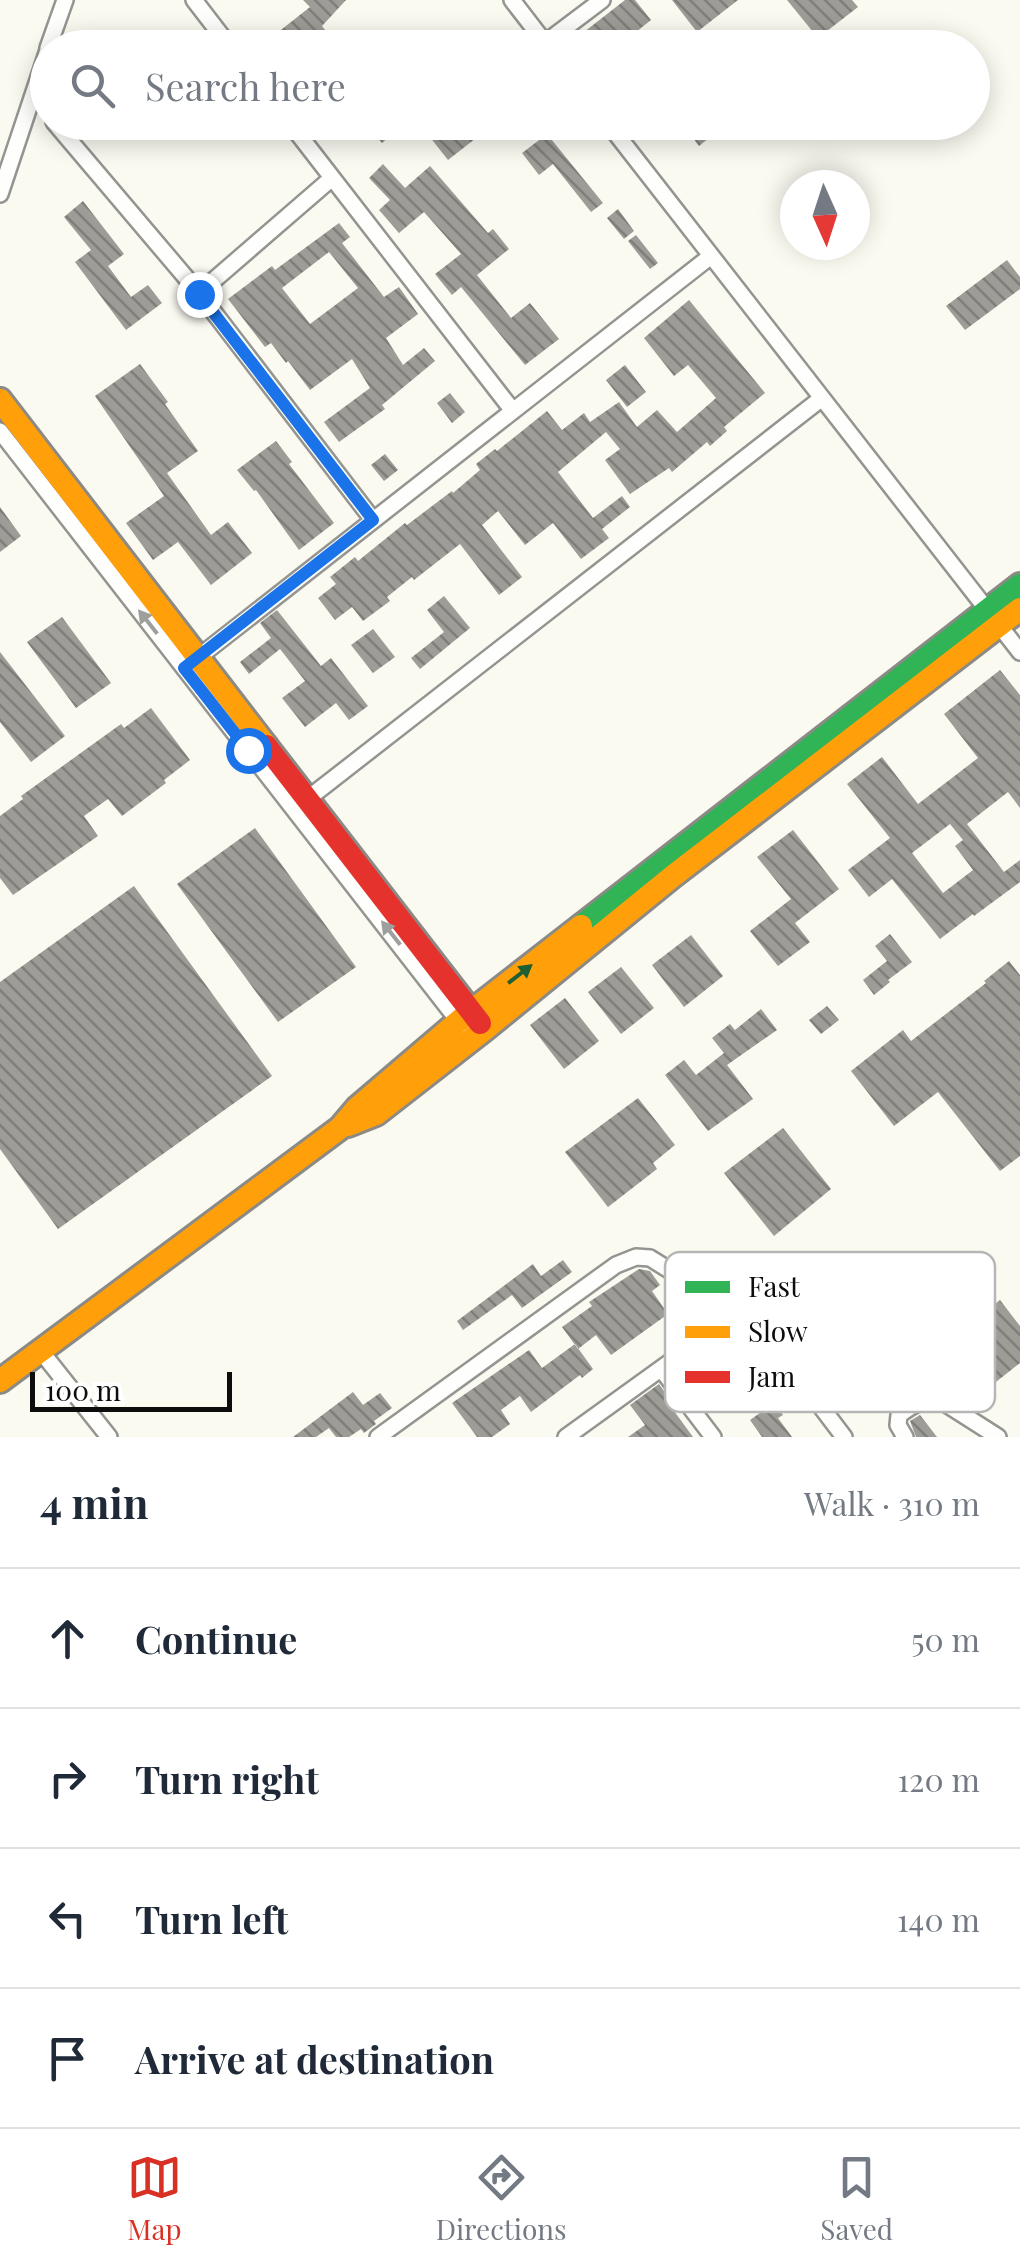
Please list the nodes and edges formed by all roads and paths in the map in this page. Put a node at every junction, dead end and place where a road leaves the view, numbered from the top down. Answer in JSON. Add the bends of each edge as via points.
{"nodes":[{"id":1,"x":64,"y":0,"type":"edge"},
{"id":2,"x":194,"y":0,"type":"edge"},
{"id":3,"x":512,"y":0,"type":"edge"},
{"id":4,"x":602,"y":0,"type":"edge"},
{"id":5,"x":54,"y":30,"type":"edge"},
{"id":6,"x":217,"y":30,"type":"edge"},
{"id":7,"x":535,"y":30,"type":"edge"},
{"id":8,"x":565,"y":30,"type":"edge"},
{"id":9,"x":30,"y":102,"type":"edge"},
{"id":10,"x":69,"y":140,"type":"edge"},
{"id":11,"x":303,"y":140,"type":"edge"},
{"id":12,"x":621,"y":140,"type":"edge"},
{"id":13,"x":332,"y":178,"type":"junction"},
{"id":14,"x":0,"y":194,"type":"edge"},
{"id":15,"x":711,"y":256,"type":"junction"},
{"id":16,"x":199,"y":294,"type":"junction"},
{"id":17,"x":822,"y":398,"type":"junction"},
{"id":18,"x":0,"y":400,"type":"edge"},
{"id":19,"x":513,"y":411,"type":"junction"},
{"id":20,"x":0,"y":431,"type":"edge"},
{"id":21,"x":373,"y":520,"type":"junction"},
{"id":22,"x":1020,"y":585,"type":"edge"},
{"id":23,"x":1020,"y":608,"type":"edge"},
{"id":24,"x":993,"y":617,"type":"junction"},
{"id":25,"x":1020,"y":652,"type":"edge"},
{"id":26,"x":191,"y":663,"type":"junction"},
{"id":27,"x":301,"y":804,"type":"junction"},
{"id":28,"x":471,"y":1025,"type":"junction"},
{"id":29,"x":665,"y":1268,"type":"edge"},
{"id":30,"x":40,"y":1350,"type":"junction"},
{"id":31,"x":665,"y":1368,"type":"edge"},
{"id":32,"x":662,"y":1370,"type":"junction"},
{"id":33,"x":665,"y":1374,"type":"edge"},
{"id":34,"x":0,"y":1381,"type":"edge"},
{"id":35,"x":694,"y":1412,"type":"edge"},
{"id":36,"x":825,"y":1412,"type":"edge"},
{"id":37,"x":904,"y":1412,"type":"edge"},
{"id":38,"x":959,"y":1412,"type":"edge"},
{"id":39,"x":573,"y":1435,"type":"edge"},
{"id":40,"x":109,"y":1437,"type":"edge"},
{"id":41,"x":378,"y":1437,"type":"edge"},
{"id":42,"x":713,"y":1437,"type":"edge"},
{"id":43,"x":844,"y":1437,"type":"edge"},
{"id":44,"x":905,"y":1437,"type":"edge"},
{"id":45,"x":998,"y":1437,"type":"edge"}],
"edges":[{"from":1,"to":5,"type":"street"},
{"from":2,"to":6,"type":"street"},
{"from":3,"to":7,"type":"street"},
{"from":4,"to":8,"type":"street"},
{"from":9,"to":14,"type":"street"},
{"from":10,"to":16,"type":"street"},
{"from":11,"to":13,"type":"street"},
{"from":12,"to":15,"type":"street"},
{"from":13,"to":16,"type":"street"},
{"from":13,"to":19,"type":"street"},
{"from":15,"to":17,"type":"street"},
{"from":15,"to":19,"type":"street"},
{"from":16,"to":21,"type":"street"},
{"from":17,"to":24,"type":"street"},
{"from":17,"to":27,"type":"street"},
{"from":18,"to":26,"type":"street"},
{"from":19,"to":21,"type":"street"},
{"from":26,"to":20,"type":"street","one_way":true},
{"from":21,"to":26,"type":"street"},
{"from":22,"to":24,"type":"street"},
{"from":23,"to":24,"type":"street"},
{"from":24,"to":25,"type":"street"},
{"from":24,"to":28,"type":"street","via":[[673,876]]},
{"from":26,"to":27,"type":"street"},
{"from":27,"to":28,"type":"street"},
{"from":28,"to":30,"type":"street","via":[[376,1114],[340,1128]]},
{"from":29,"to":41,"type":"street","via":[[636,1257],[616,1265]]},
{"from":30,"to":34,"type":"street"},
{"from":30,"to":40,"type":"street"},
{"from":31,"to":32,"type":"street"},
{"from":32,"to":33,"type":"street"},
{"from":32,"to":39,"type":"street"},
{"from":35,"to":42,"type":"street"},
{"from":36,"to":43,"type":"street"},
{"from":37,"to":44,"type":"street","via":[[898,1425]]},
{"from":38,"to":45,"type":"street"}]}
